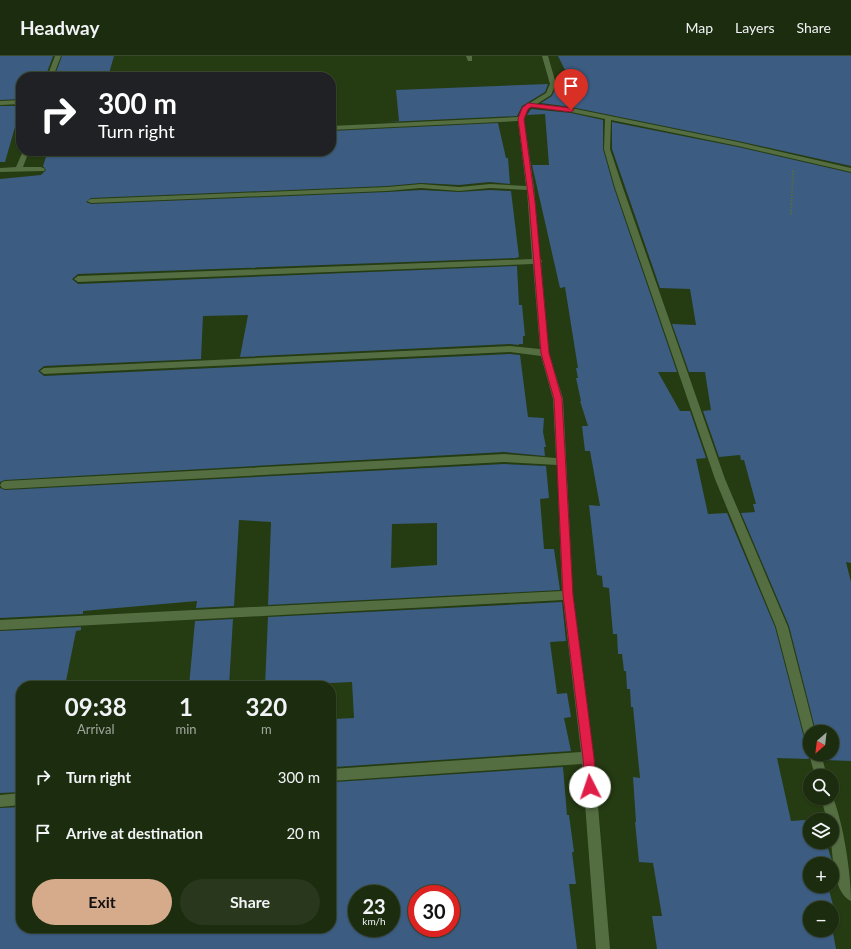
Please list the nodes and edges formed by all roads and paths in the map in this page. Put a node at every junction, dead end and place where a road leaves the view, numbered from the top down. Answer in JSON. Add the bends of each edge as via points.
{"nodes":[{"id":1,"x":58,"y":56,"type":"edge"},
{"id":2,"x":545,"y":56,"type":"edge"},
{"id":3,"x":52,"y":72,"type":"edge"},
{"id":4,"x":16,"y":102,"type":"edge"},
{"id":5,"x":0,"y":103,"type":"edge"},
{"id":6,"x":530,"y":105,"type":"junction"},
{"id":7,"x":608,"y":118,"type":"junction"},
{"id":8,"x":521,"y":119,"type":"junction"},
{"id":9,"x":336,"y":128,"type":"edge"},
{"id":10,"x":24,"y":156,"type":"edge"},
{"id":11,"x":793,"y":157,"type":"junction"},
{"id":12,"x":41,"y":168,"type":"dead end"},
{"id":13,"x":19,"y":169,"type":"junction"},
{"id":14,"x":0,"y":170,"type":"edge"},
{"id":15,"x":851,"y":170,"type":"edge"},
{"id":16,"x":530,"y":188,"type":"junction"},
{"id":17,"x":91,"y":201,"type":"dead end"},
{"id":18,"x":791,"y":214,"type":"dead end"},
{"id":19,"x":538,"y":261,"type":"junction"},
{"id":20,"x":78,"y":279,"type":"dead end"},
{"id":21,"x":545,"y":353,"type":"junction"},
{"id":22,"x":44,"y":371,"type":"dead end"},
{"id":23,"x":561,"y":462,"type":"junction"},
{"id":24,"x":5,"y":485,"type":"dead end"},
{"id":25,"x":568,"y":595,"type":"junction"},
{"id":26,"x":0,"y":626,"type":"edge"},
{"id":27,"x":808,"y":725,"type":"edge"},
{"id":28,"x":588,"y":758,"type":"junction"},
{"id":29,"x":336,"y":775,"type":"edge"},
{"id":30,"x":16,"y":799,"type":"edge"},
{"id":31,"x":0,"y":800,"type":"edge"},
{"id":32,"x":829,"y":805,"type":"edge"},
{"id":33,"x":851,"y":894,"type":"edge"},
{"id":34,"x":602,"y":949,"type":"edge"}],
"edges":[{"from":1,"to":3,"type":"street"},
{"from":2,"to":6,"type":"street","via":[[553,84],[549,94]]},
{"from":4,"to":5,"type":"street"},
{"from":6,"to":7,"type":"street"},
{"from":6,"to":8,"type":"street","via":[[525,108]]},
{"from":7,"to":11,"type":"street"},
{"from":7,"to":27,"type":"street","via":[[607,149],[619,188],[720,479],[782,627]]},
{"from":8,"to":9,"type":"street"},
{"from":8,"to":16,"type":"street"},
{"from":10,"to":13,"type":"street"},
{"from":11,"to":15,"type":"street"},
{"from":11,"to":18,"type":"path"},
{"from":12,"to":13,"type":"street"},
{"from":13,"to":14,"type":"street"},
{"from":16,"to":17,"type":"street","via":[[490,186],[459,189],[421,186]]},
{"from":16,"to":19,"type":"street"},
{"from":19,"to":20,"type":"street"},
{"from":19,"to":21,"type":"street"},
{"from":21,"to":22,"type":"street","via":[[510,349]]},
{"from":21,"to":23,"type":"street","via":[[558,399]]},
{"from":23,"to":24,"type":"street","via":[[504,458]]},
{"from":23,"to":25,"type":"street"},
{"from":25,"to":26,"type":"street"},
{"from":25,"to":28,"type":"street"},
{"from":28,"to":29,"type":"street"},
{"from":28,"to":34,"type":"street"},
{"from":30,"to":31,"type":"street"},
{"from":32,"to":33,"type":"street","via":[[844,883]]}]}
